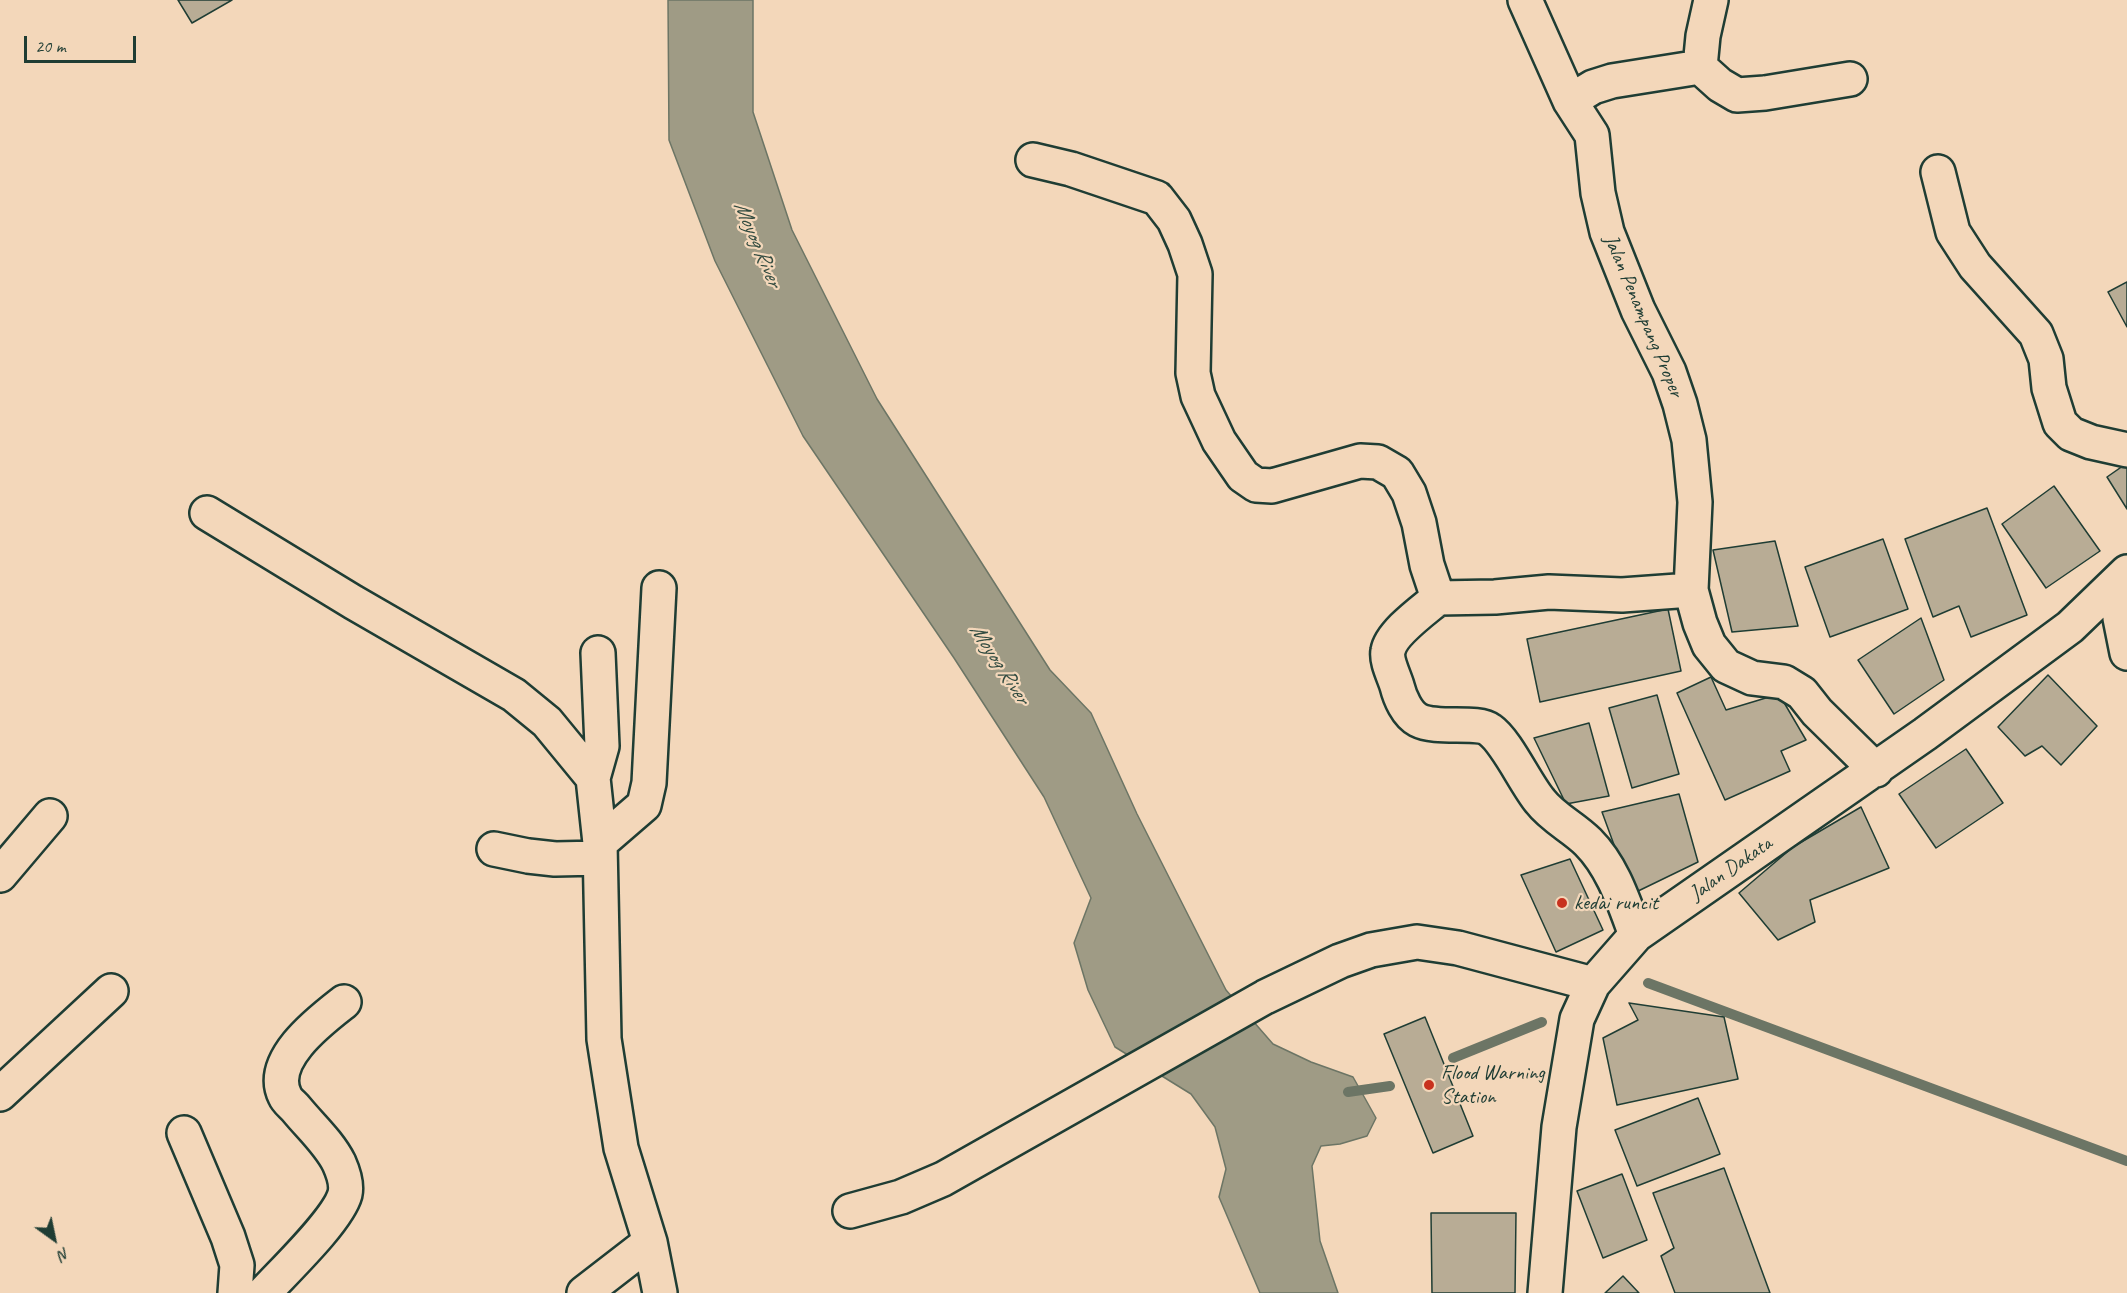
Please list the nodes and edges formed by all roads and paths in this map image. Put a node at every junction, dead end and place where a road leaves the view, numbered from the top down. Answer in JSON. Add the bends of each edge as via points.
{"nodes":[{"id":1,"x":1525,"y":0,"type":"edge"},
{"id":2,"x":1712,"y":0,"type":"edge"},
{"id":3,"x":1700,"y":67,"type":"junction"},
{"id":4,"x":1851,"y":79,"type":"dead end"},
{"id":5,"x":1570,"y":100,"type":"junction"},
{"id":6,"x":1034,"y":160,"type":"dead end"},
{"id":7,"x":1938,"y":172,"type":"dead end"},
{"id":8,"x":2127,"y":450,"type":"edge"},
{"id":9,"x":207,"y":513,"type":"dead end"},
{"id":10,"x":2127,"y":573,"type":"edge"},
{"id":11,"x":2127,"y":586,"type":"edge"},
{"id":12,"x":659,"y":588,"type":"dead end"},
{"id":13,"x":1691,"y":590,"type":"junction"},
{"id":14,"x":1438,"y":598,"type":"junction"},
{"id":15,"x":598,"y":652,"type":"dead end"},
{"id":16,"x":2127,"y":652,"type":"edge"},
{"id":17,"x":1876,"y":770,"type":"junction"},
{"id":18,"x":593,"y":778,"type":"junction"},
{"id":19,"x":51,"y":816,"type":"dead end"},
{"id":20,"x":494,"y":849,"type":"dead end"},
{"id":21,"x":600,"y":851,"type":"junction"},
{"id":22,"x":0,"y":875,"type":"edge"},
{"id":23,"x":1636,"y":935,"type":"junction"},
{"id":24,"x":1593,"y":984,"type":"junction"},
{"id":25,"x":111,"y":991,"type":"dead end"},
{"id":26,"x":344,"y":1002,"type":"dead end"},
{"id":27,"x":0,"y":1094,"type":"edge"},
{"id":28,"x":184,"y":1133,"type":"dead end"},
{"id":29,"x":850,"y":1211,"type":"dead end"},
{"id":30,"x":650,"y":1242,"type":"junction"},
{"id":31,"x":235,"y":1293,"type":"edge"},
{"id":32,"x":264,"y":1293,"type":"edge"},
{"id":33,"x":584,"y":1293,"type":"edge"},
{"id":34,"x":660,"y":1293,"type":"edge"},
{"id":35,"x":1545,"y":1293,"type":"edge"}],
"edges":[{"from":1,"to":5,"type":"street","name":"Jalan Penampang Proper"},
{"from":2,"to":3,"type":"street"},
{"from":3,"to":4,"type":"street","via":[[1737,95]]},
{"from":3,"to":5,"type":"street","via":[[1612,81]]},
{"from":5,"to":13,"type":"street","name":"Jalan Penampang Proper","via":[[1592,135],[1607,232],[1638,310],[1669,372],[1689,440],[1695,502]]},
{"from":6,"to":14,"type":"street","via":[[1157,198],[1174,220],[1195,274],[1193,373],[1198,396],[1219,441],[1242,476],[1256,485],[1272,486],[1360,461],[1378,462],[1397,473],[1410,493]]},
{"from":7,"to":8,"type":"street","via":[[1953,232],[1975,266],[2036,334],[2046,359],[2049,388],[2060,423],[2071,434]]},
{"from":9,"to":18,"type":"street","via":[[514,695],[547,722]]},
{"from":10,"to":17,"type":"street","name":"Jalan Dakata","via":[[2070,627]]},
{"from":11,"to":16,"type":"street","via":[[2120,618]]},
{"from":12,"to":21,"type":"street","via":[[649,783],[644,805]]},
{"from":13,"to":14,"type":"street"},
{"from":13,"to":17,"type":"street","name":"Jalan Penampang Proper","via":[[1709,645],[1726,666],[1752,678],[1784,682],[1802,693]]},
{"from":14,"to":23,"type":"street","via":[[1392,639],[1388,652],[1401,700],[1418,720],[1490,729],[1540,801],[1590,844],[1613,877]]},
{"from":15,"to":18,"type":"street","via":[[602,746]]},
{"from":17,"to":23,"type":"street","name":"Jalan Dakata"},
{"from":18,"to":21,"type":"street"},
{"from":19,"to":22,"type":"street"},
{"from":20,"to":21,"type":"street","via":[[537,857]]},
{"from":21,"to":30,"type":"street","via":[[604,1039],[621,1148]]},
{"from":23,"to":24,"type":"street","name":"Jalan Dakata"},
{"from":24,"to":29,"type":"street","via":[[1458,948],[1417,942],[1371,950],[1265,998],[943,1179],[901,1197]]},
{"from":24,"to":35,"type":"street","name":"Jalan Dakata","via":[[1577,1019],[1561,1116]]},
{"from":25,"to":27,"type":"street"},
{"from":26,"to":32,"type":"street","via":[[307,1033],[282,1070],[281,1079],[285,1095],[334,1154],[346,1192],[329,1222]]},
{"from":28,"to":31,"type":"street","via":[[237,1265]]},
{"from":30,"to":33,"type":"street"},
{"from":30,"to":34,"type":"street"}]}
